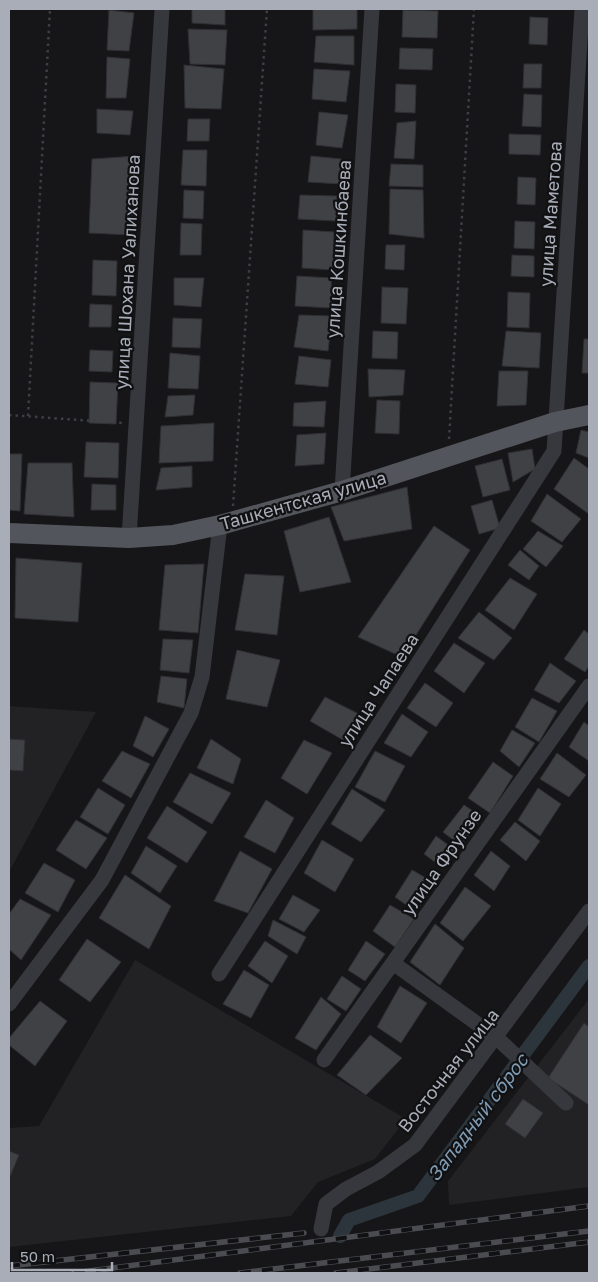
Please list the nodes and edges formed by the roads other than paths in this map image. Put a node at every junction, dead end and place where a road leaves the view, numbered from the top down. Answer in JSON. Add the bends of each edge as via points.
{"nodes":[{"id":1,"x":162,"y":9,"type":"edge"},
{"id":2,"x":372,"y":9,"type":"edge"},
{"id":3,"x":582,"y":9,"type":"edge"},
{"id":4,"x":589,"y":415,"type":"edge"},
{"id":5,"x":555,"y":422,"type":"junction"},
{"id":6,"x":342,"y":491,"type":"junction"},
{"id":7,"x":226,"y":523,"type":"junction"},
{"id":8,"x":9,"y":533,"type":"edge"},
{"id":9,"x":130,"y":538,"type":"junction"},
{"id":10,"x":589,"y":686,"type":"edge"},
{"id":11,"x":589,"y":911,"type":"edge"},
{"id":12,"x":393,"y":962,"type":"junction"},
{"id":13,"x":219,"y":974,"type":"dead end"},
{"id":14,"x":9,"y":1004,"type":"edge"},
{"id":15,"x":497,"y":1038,"type":"junction"},
{"id":16,"x":324,"y":1060,"type":"dead end"},
{"id":17,"x":566,"y":1103,"type":"dead end"},
{"id":18,"x":321,"y":1229,"type":"dead end"}],
"edges":[{"from":1,"to":9,"type":"street","name":"улица Шохана Уалиханова"},
{"from":2,"to":6,"type":"street","name":"улица Кошкинбаева"},
{"from":3,"to":5,"type":"street","name":"улица Маметова"},
{"from":4,"to":5,"type":"main road","name":"Ташкентская улица"},
{"from":5,"to":6,"type":"main road","name":"Ташкентская улица"},
{"from":5,"to":13,"type":"street","name":"улица Чапаева","via":[[554,451]]},
{"from":6,"to":7,"type":"main road","name":"Ташкентская улица"},
{"from":7,"to":9,"type":"main road","name":"Ташкентская улица","via":[[173,535]]},
{"from":7,"to":14,"type":"street","via":[[202,677],[191,713],[102,880]]},
{"from":8,"to":9,"type":"main road","name":"Ташкентская улица"},
{"from":10,"to":12,"type":"street","name":"улица Фрунзе"},
{"from":11,"to":15,"type":"street","name":"Восточная улица"},
{"from":12,"to":15,"type":"street"},
{"from":12,"to":16,"type":"street","name":"улица Фрунзе"},
{"from":15,"to":17,"type":"street"},
{"from":15,"to":18,"type":"street","name":"Восточная улица","via":[[415,1145],[326,1204]]}]}
